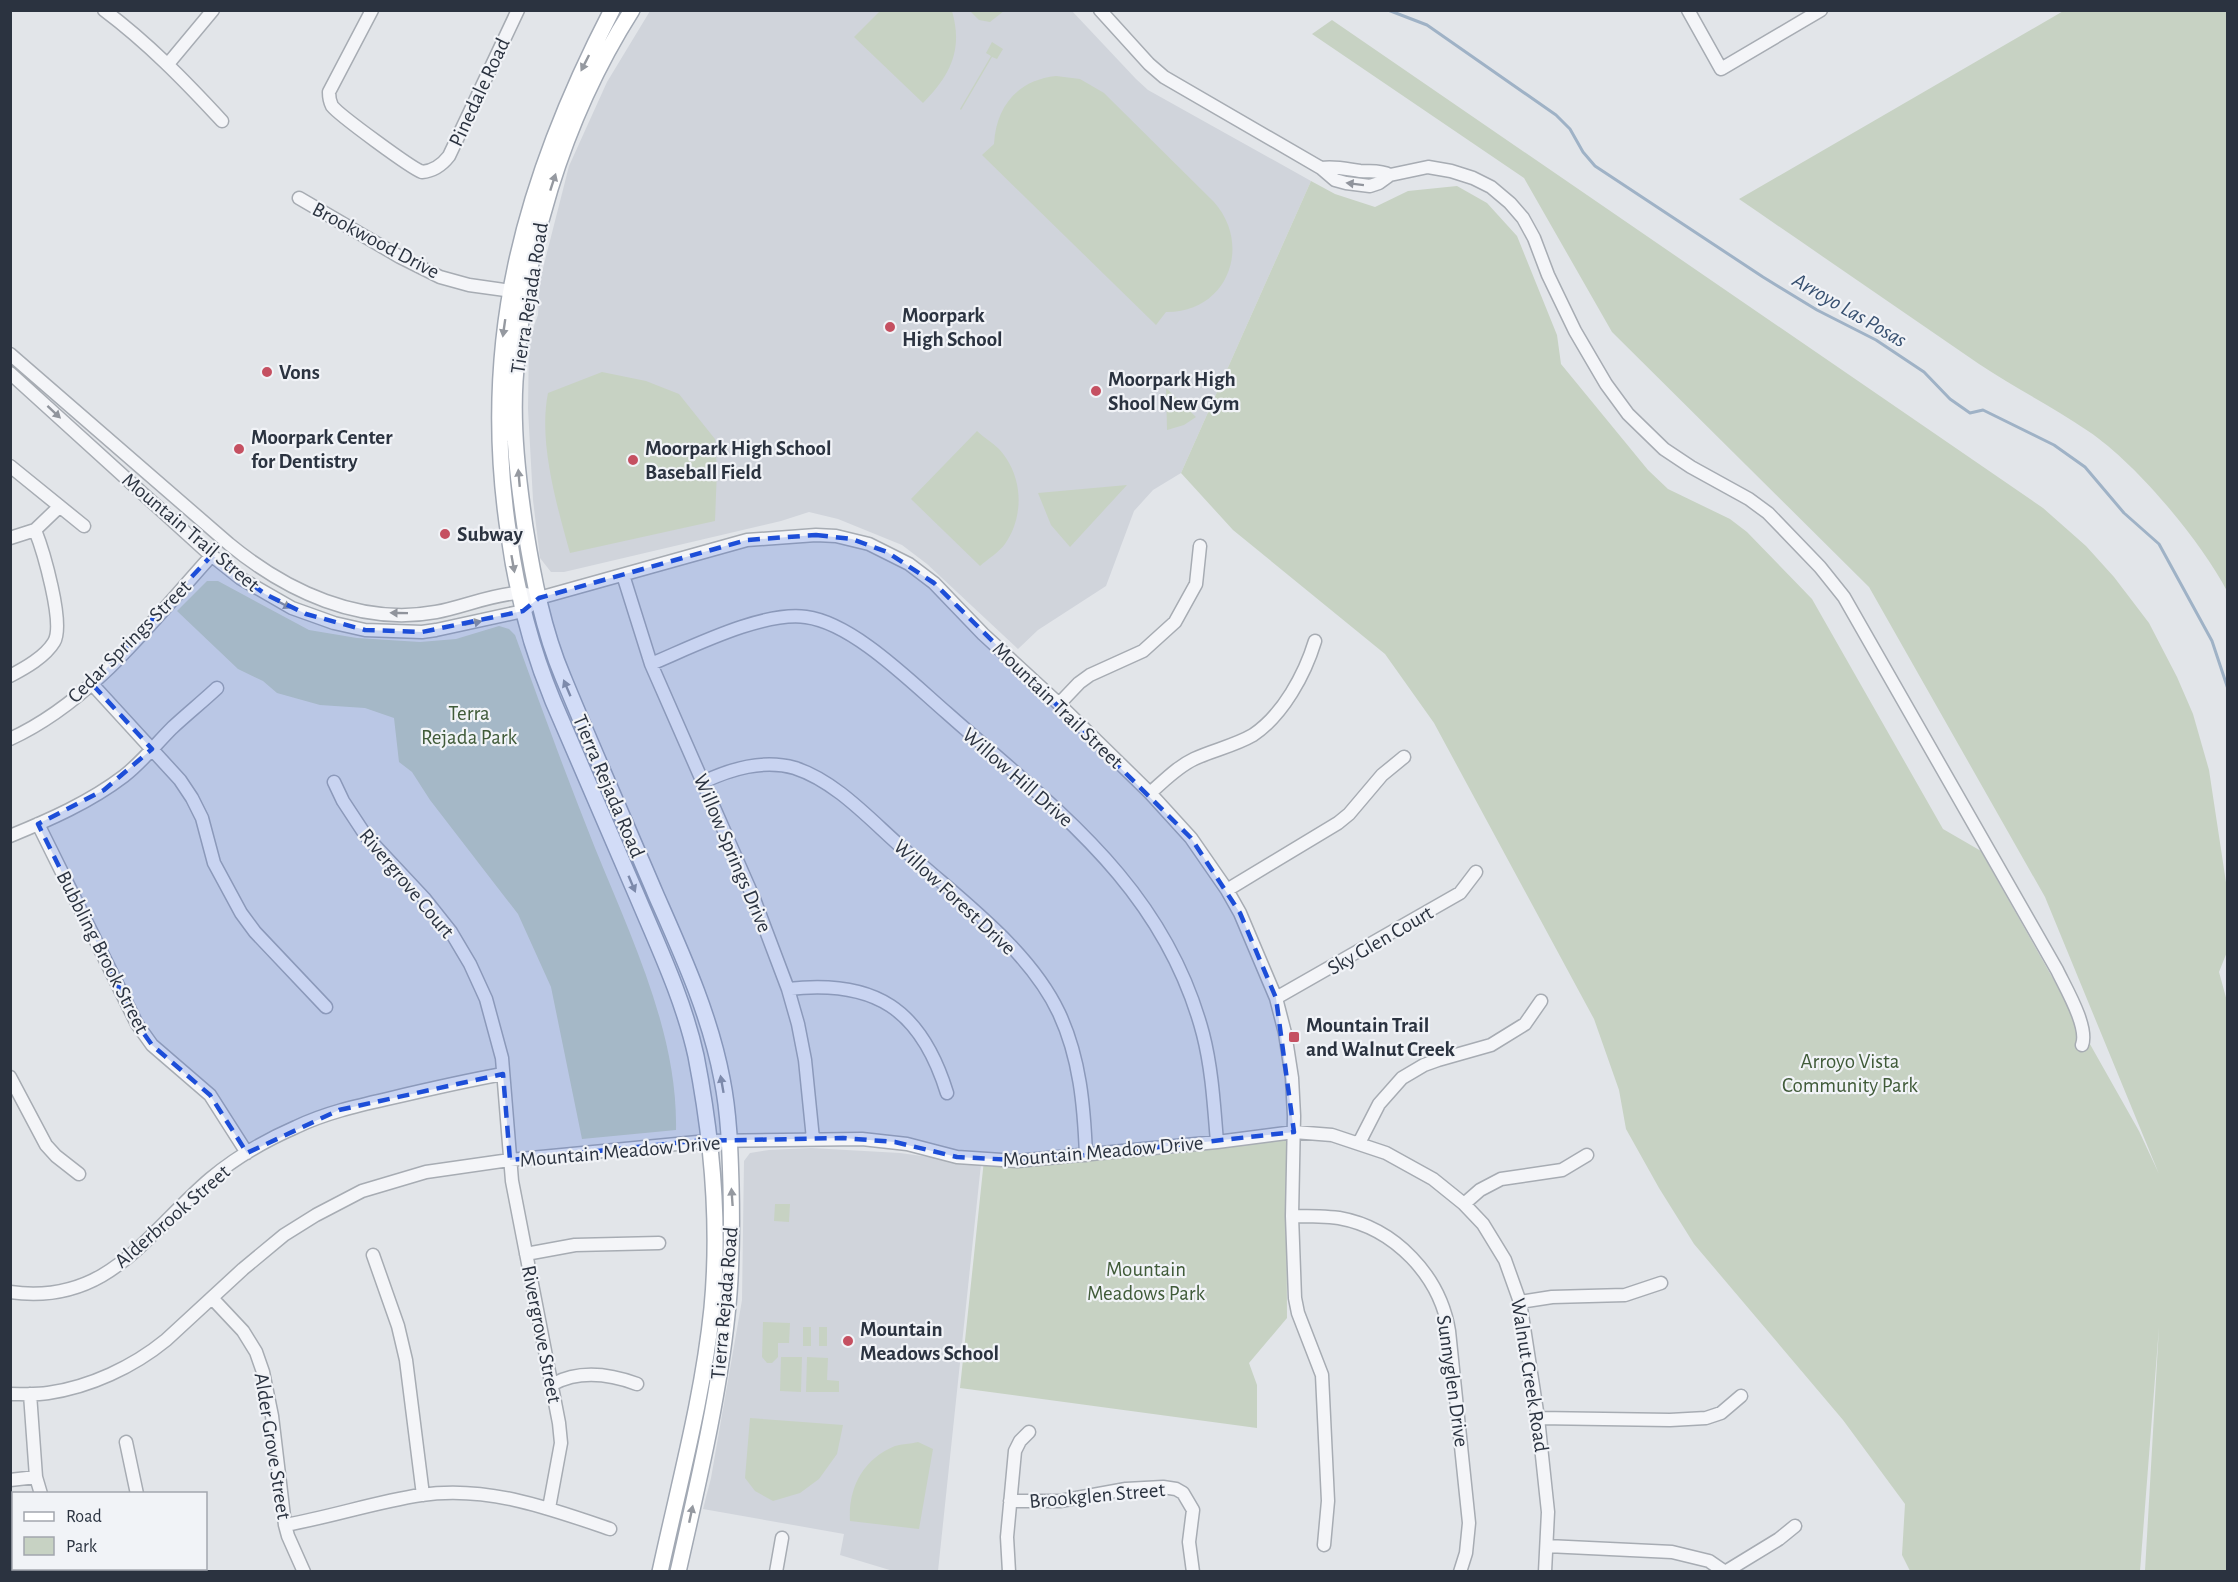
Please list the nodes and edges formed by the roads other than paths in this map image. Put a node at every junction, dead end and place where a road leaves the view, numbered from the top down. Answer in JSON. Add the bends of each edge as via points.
{"nodes":[{"id":1,"x":104,"y":10,"type":"edge"},
{"id":2,"x":213,"y":10,"type":"edge"},
{"id":3,"x":372,"y":10,"type":"edge"},
{"id":4,"x":518,"y":10,"type":"edge"},
{"id":5,"x":612,"y":10,"type":"edge"},
{"id":6,"x":632,"y":10,"type":"edge"},
{"id":7,"x":1100,"y":10,"type":"edge"},
{"id":8,"x":1688,"y":10,"type":"edge"},
{"id":9,"x":1821,"y":10,"type":"edge"},
{"id":10,"x":168,"y":64,"type":"junction"},
{"id":11,"x":222,"y":121,"type":"dead end"},
{"id":12,"x":298,"y":198,"type":"dead end"},
{"id":13,"x":510,"y":291,"type":"junction"},
{"id":14,"x":526,"y":293,"type":"junction"},
{"id":15,"x":10,"y":354,"type":"edge"},
{"id":16,"x":10,"y":373,"type":"edge"},
{"id":17,"x":10,"y":466,"type":"edge"},
{"id":18,"x":59,"y":507,"type":"junction"},
{"id":19,"x":84,"y":526,"type":"dead end"},
{"id":20,"x":34,"y":530,"type":"junction"},
{"id":21,"x":10,"y":538,"type":"edge"},
{"id":22,"x":1200,"y":546,"type":"dead end"},
{"id":23,"x":212,"y":555,"type":"junction"},
{"id":24,"x":623,"y":574,"type":"junction"},
{"id":25,"x":518,"y":592,"type":"junction"},
{"id":26,"x":539,"y":598,"type":"junction"},
{"id":27,"x":523,"y":611,"type":"junction"},
{"id":28,"x":1315,"y":641,"type":"dead end"},
{"id":29,"x":651,"y":664,"type":"junction"},
{"id":30,"x":10,"y":676,"type":"edge"},
{"id":31,"x":92,"y":684,"type":"junction"},
{"id":32,"x":217,"y":688,"type":"dead end"},
{"id":33,"x":1059,"y":704,"type":"junction"},
{"id":34,"x":10,"y":739,"type":"edge"},
{"id":35,"x":152,"y":749,"type":"junction"},
{"id":36,"x":1404,"y":757,"type":"dead end"},
{"id":37,"x":334,"y":782,"type":"dead end"},
{"id":38,"x":703,"y":782,"type":"junction"},
{"id":39,"x":1150,"y":793,"type":"junction"},
{"id":40,"x":38,"y":824,"type":"junction"},
{"id":41,"x":10,"y":836,"type":"edge"},
{"id":42,"x":1476,"y":872,"type":"dead end"},
{"id":43,"x":1227,"y":890,"type":"junction"},
{"id":44,"x":788,"y":989,"type":"junction"},
{"id":45,"x":1276,"y":998,"type":"junction"},
{"id":46,"x":1541,"y":1001,"type":"dead end"},
{"id":47,"x":326,"y":1007,"type":"dead end"},
{"id":48,"x":2082,"y":1045,"type":"dead end"},
{"id":49,"x":502,"y":1074,"type":"junction"},
{"id":50,"x":10,"y":1077,"type":"edge"},
{"id":51,"x":947,"y":1093,"type":"dead end"},
{"id":52,"x":1294,"y":1132,"type":"junction"},
{"id":53,"x":813,"y":1139,"type":"junction"},
{"id":54,"x":708,"y":1141,"type":"junction"},
{"id":55,"x":730,"y":1142,"type":"junction"},
{"id":56,"x":1217,"y":1142,"type":"junction"},
{"id":57,"x":1359,"y":1143,"type":"junction"},
{"id":58,"x":247,"y":1153,"type":"junction"},
{"id":59,"x":1086,"y":1155,"type":"junction"},
{"id":60,"x":1587,"y":1155,"type":"dead end"},
{"id":61,"x":510,"y":1160,"type":"junction"},
{"id":62,"x":79,"y":1174,"type":"dead end"},
{"id":63,"x":1464,"y":1204,"type":"junction"},
{"id":64,"x":1292,"y":1216,"type":"junction"},
{"id":65,"x":659,"y":1243,"type":"dead end"},
{"id":66,"x":526,"y":1254,"type":"junction"},
{"id":67,"x":373,"y":1255,"type":"dead end"},
{"id":68,"x":1661,"y":1283,"type":"dead end"},
{"id":69,"x":10,"y":1292,"type":"edge"},
{"id":70,"x":212,"y":1298,"type":"junction"},
{"id":71,"x":1521,"y":1302,"type":"junction"},
{"id":72,"x":553,"y":1384,"type":"junction"},
{"id":73,"x":637,"y":1384,"type":"dead end"},
{"id":74,"x":10,"y":1394,"type":"edge"},
{"id":75,"x":30,"y":1394,"type":"junction"},
{"id":76,"x":1741,"y":1396,"type":"dead end"},
{"id":77,"x":1538,"y":1418,"type":"junction"},
{"id":78,"x":1029,"y":1432,"type":"dead end"},
{"id":79,"x":126,"y":1442,"type":"dead end"},
{"id":80,"x":36,"y":1477,"type":"junction"},
{"id":81,"x":10,"y":1480,"type":"edge"},
{"id":82,"x":40,"y":1492,"type":"edge"},
{"id":83,"x":137,"y":1492,"type":"edge"},
{"id":84,"x":423,"y":1495,"type":"junction"},
{"id":85,"x":1010,"y":1501,"type":"junction"},
{"id":86,"x":549,"y":1508,"type":"junction"},
{"id":87,"x":285,"y":1526,"type":"junction"},
{"id":88,"x":1795,"y":1526,"type":"dead end"},
{"id":89,"x":610,"y":1529,"type":"dead end"},
{"id":90,"x":782,"y":1538,"type":"dead end"},
{"id":91,"x":1324,"y":1545,"type":"dead end"},
{"id":92,"x":1547,"y":1546,"type":"junction"},
{"id":93,"x":304,"y":1572,"type":"edge"},
{"id":94,"x":660,"y":1572,"type":"edge"},
{"id":95,"x":678,"y":1572,"type":"edge"},
{"id":96,"x":776,"y":1572,"type":"edge"},
{"id":97,"x":1008,"y":1572,"type":"edge"},
{"id":98,"x":1193,"y":1572,"type":"edge"},
{"id":99,"x":1460,"y":1572,"type":"edge"},
{"id":100,"x":1545,"y":1572,"type":"edge"},
{"id":101,"x":1725,"y":1572,"type":"edge"}],
"edges":[{"from":1,"to":10,"type":"street"},
{"from":2,"to":10,"type":"street"},
{"from":3,"to":4,"type":"street","name":"Pinedale Road","via":[[329,92],[330,100],[337,111],[419,171],[435,169],[449,156]]},
{"from":5,"to":13,"type":"main road","name":"Tierra Rejada Road","one_way":true,"via":[[579,75],[549,149]]},
{"from":14,"to":6,"type":"main road","name":"Tierra Rejada Road","one_way":true,"via":[[538,231],[570,134],[601,63]]},
{"from":7,"to":48,"type":"street","via":[[1164,77],[1321,168],[1335,180],[1370,186],[1390,175],[1428,167],[1473,178],[1510,203],[1534,238],[1590,358],[1628,414],[1664,449],[1768,513],[1844,597],[2035,928],[2082,1026]]},
{"from":8,"to":9,"type":"street","via":[[1721,69]]},
{"from":10,"to":11,"type":"street"},
{"from":12,"to":13,"type":"street","name":"Brookwood Drive","via":[[440,277]]},
{"from":13,"to":14,"type":"street","name":"Brookwood Drive"},
{"from":13,"to":25,"type":"main road","name":"Tierra Rejada Road","one_way":true,"via":[[501,351],[499,456]]},
{"from":26,"to":14,"type":"main road","name":"Tierra Rejada Road","one_way":true,"via":[[528,548],[517,451],[515,382]]},
{"from":25,"to":15,"type":"street","name":"Mountain Trail Street","one_way":true,"via":[[435,612],[406,614],[351,609],[298,591],[263,572],[234,549]]},
{"from":16,"to":23,"type":"street","name":"Mountain Trail Street","one_way":true},
{"from":17,"to":18,"type":"street"},
{"from":18,"to":19,"type":"street"},
{"from":18,"to":20,"type":"street"},
{"from":20,"to":21,"type":"street"},
{"from":20,"to":30,"type":"street","via":[[52,590],[57,631],[45,652]]},
{"from":22,"to":33,"type":"street","via":[[1196,584],[1175,622],[1143,651],[1090,675]]},
{"from":23,"to":27,"type":"street","name":"Mountain Trail Street","one_way":true,"via":[[240,578],[292,608],[365,630],[422,632]]},
{"from":23,"to":31,"type":"street","name":"Cedar Springs Street"},
{"from":24,"to":26,"type":"street","name":"Mountain Trail Street"},
{"from":24,"to":29,"type":"street","name":"Willow Springs Drive"},
{"from":24,"to":33,"type":"street","name":"Mountain Trail Street","via":[[747,540],[816,534],[863,542],[925,576]]},
{"from":25,"to":26,"type":"street","name":"Mountain Trail Street"},
{"from":25,"to":27,"type":"main road","name":"Tierra Rejada Road"},
{"from":26,"to":27,"type":"street","name":"Mountain Trail Street"},
{"from":55,"to":26,"type":"main road","name":"Tierra Rejada Road","one_way":true,"via":[[722,1077],[702,1010],[561,674]]},
{"from":27,"to":54,"type":"main road","name":"Tierra Rejada Road","one_way":true,"via":[[552,698],[679,999],[694,1050]]},
{"from":28,"to":39,"type":"street","via":[[1308,666],[1281,706],[1256,733],[1186,764]]},
{"from":29,"to":38,"type":"street","name":"Willow Springs Drive"},
{"from":29,"to":56,"type":"street","name":"Willow Hill Drive","via":[[756,623],[804,616],[845,631],[915,685],[1089,840],[1154,920],[1184,978],[1203,1034]]},
{"from":31,"to":34,"type":"street","name":"Cedar Springs Street","via":[[44,722]]},
{"from":31,"to":35,"type":"street"},
{"from":32,"to":35,"type":"street"},
{"from":33,"to":39,"type":"street","name":"Mountain Trail Street"},
{"from":35,"to":40,"type":"street","via":[[104,790]]},
{"from":35,"to":47,"type":"street","via":[[192,798],[219,875],[245,919]]},
{"from":36,"to":43,"type":"street","via":[[1338,823]]},
{"from":37,"to":49,"type":"street","name":"Rivergrove Court","via":[[366,836],[437,914],[470,964],[489,1009],[502,1058]]},
{"from":38,"to":44,"type":"street","name":"Willow Springs Drive"},
{"from":38,"to":59,"type":"street","name":"Willow Forest Drive","via":[[732,770],[773,764],[815,777],[846,798],[988,925],[1026,963],[1058,1012],[1078,1074]]},
{"from":39,"to":43,"type":"street","name":"Mountain Trail Street","via":[[1191,838]]},
{"from":40,"to":41,"type":"street"},
{"from":40,"to":58,"type":"street","name":"Bubbling Brook Street","via":[[137,1024],[152,1046],[210,1095]]},
{"from":42,"to":45,"type":"street","name":"Sky Glen Court","via":[[1460,893]]},
{"from":43,"to":45,"type":"street","name":"Mountain Trail Street"},
{"from":44,"to":51,"type":"street","via":[[852,989],[887,1003],[927,1045]]},
{"from":44,"to":53,"type":"street","name":"Willow Springs Drive","via":[[803,1051]]},
{"from":45,"to":52,"type":"street","name":"Mountain Trail Street","via":[[1292,1078]]},
{"from":46,"to":57,"type":"street","via":[[1525,1024],[1491,1045],[1424,1065],[1402,1078],[1379,1104]]},
{"from":49,"to":58,"type":"street","name":"Alderbrook Street","via":[[339,1110],[297,1126]]},
{"from":49,"to":61,"type":"street","name":"Rivergrove Court"},
{"from":50,"to":62,"type":"street","via":[[46,1145]]},
{"from":52,"to":56,"type":"street","name":"Mountain Meadow Drive"},
{"from":52,"to":57,"type":"street","name":"Walnut Creek Road","via":[[1332,1135]]},
{"from":52,"to":64,"type":"street","name":"Mountain Trail Street"},
{"from":53,"to":55,"type":"street","name":"Mountain Meadow Drive"},
{"from":53,"to":59,"type":"street","name":"Mountain Meadow Drive","via":[[896,1142],[984,1160],[1033,1161]]},
{"from":54,"to":55,"type":"street","name":"Mountain Meadow Drive"},
{"from":54,"to":61,"type":"street","name":"Mountain Meadow Drive"},
{"from":54,"to":94,"type":"main road","name":"Tierra Rejada Road","via":[[715,1215],[711,1319],[700,1392]]},
{"from":95,"to":55,"type":"main road","name":"Tierra Rejada Road","one_way":true,"via":[[727,1323],[732,1249]]},
{"from":56,"to":59,"type":"street","name":"Mountain Meadow Drive"},
{"from":57,"to":63,"type":"street","name":"Walnut Creek Road","via":[[1404,1162]]},
{"from":58,"to":69,"type":"street","name":"Alderbrook Street","via":[[210,1179],[133,1254],[97,1279],[63,1292]]},
{"from":60,"to":63,"type":"street","via":[[1563,1170],[1501,1179]]},
{"from":61,"to":66,"type":"street","name":"Rivergrove Street"},
{"from":61,"to":70,"type":"street","name":"Mountain Meadow Drive","via":[[426,1172],[362,1191],[284,1235]]},
{"from":63,"to":71,"type":"street","name":"Walnut Creek Road","via":[[1496,1244]]},
{"from":64,"to":91,"type":"street","name":"Mountain Trail Street","via":[[1294,1298],[1322,1375],[1328,1501]]},
{"from":64,"to":99,"type":"street","name":"Sunnyglen Drive","via":[[1341,1218],[1373,1229],[1407,1253],[1440,1298],[1449,1331],[1469,1523]]},
{"from":65,"to":66,"type":"street","via":[[575,1245]]},
{"from":66,"to":72,"type":"street","name":"Rivergrove Street"},
{"from":67,"to":84,"type":"street","via":[[406,1359]]},
{"from":68,"to":71,"type":"street","via":[[1625,1295]]},
{"from":70,"to":75,"type":"street","name":"Mountain Meadow Drive","via":[[153,1351],[129,1365],[93,1382],[47,1394]]},
{"from":70,"to":87,"type":"street","name":"Alder Grove Street","via":[[243,1331],[263,1372]]},
{"from":71,"to":77,"type":"street","name":"Walnut Creek Road"},
{"from":72,"to":73,"type":"street","via":[[564,1378],[602,1375]]},
{"from":72,"to":86,"type":"street","name":"Rivergrove Street","via":[[561,1443]]},
{"from":74,"to":75,"type":"street","name":"Mountain Meadow Drive"},
{"from":75,"to":80,"type":"street"},
{"from":76,"to":77,"type":"street","via":[[1721,1413],[1706,1418]]},
{"from":77,"to":92,"type":"street","name":"Walnut Creek Road","via":[[1548,1512]]},
{"from":78,"to":85,"type":"street","via":[[1015,1451]]},
{"from":79,"to":83,"type":"street"},
{"from":80,"to":81,"type":"street"},
{"from":80,"to":82,"type":"street"},
{"from":84,"to":86,"type":"street","via":[[501,1497]]},
{"from":84,"to":87,"type":"street"},
{"from":85,"to":97,"type":"street"},
{"from":85,"to":98,"type":"street","name":"Brookglen Street","via":[[1060,1501],[1115,1490],[1170,1487],[1183,1493],[1192,1510],[1189,1542]]},
{"from":86,"to":89,"type":"street"},
{"from":87,"to":93,"type":"street","name":"Alder Grove Street"},
{"from":88,"to":101,"type":"street"},
{"from":90,"to":96,"type":"street"},
{"from":92,"to":100,"type":"street","name":"Walnut Creek Road"},
{"from":92,"to":101,"type":"street","via":[[1672,1552],[1709,1561]]}]}
